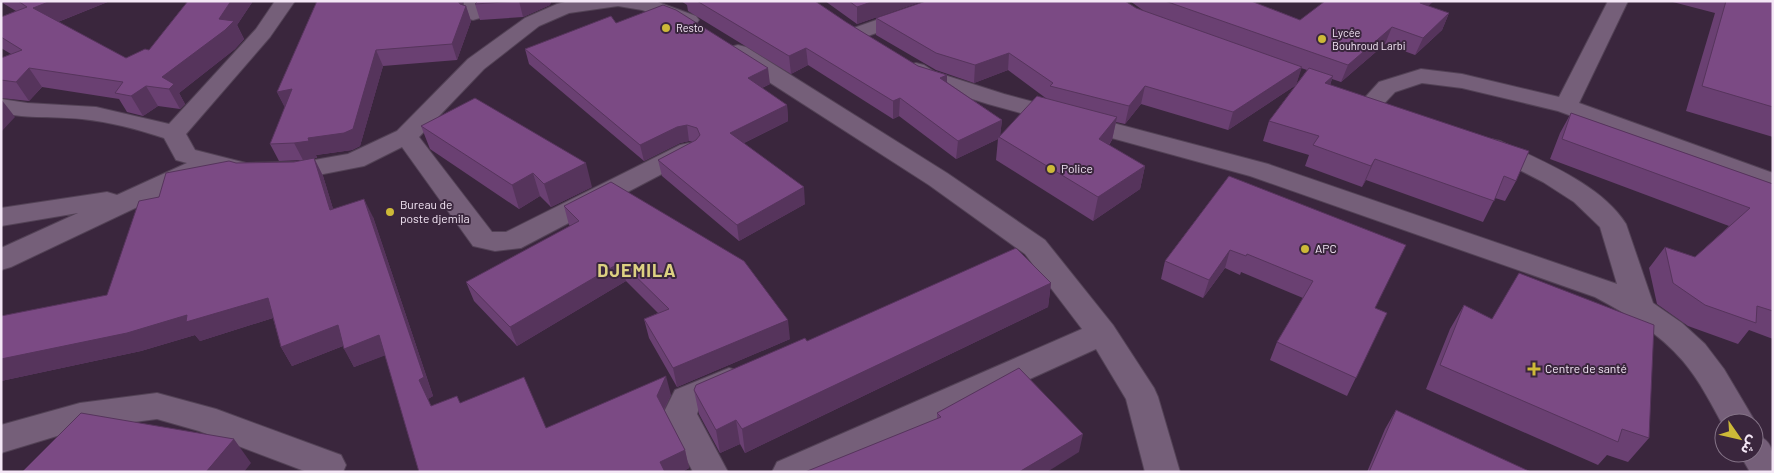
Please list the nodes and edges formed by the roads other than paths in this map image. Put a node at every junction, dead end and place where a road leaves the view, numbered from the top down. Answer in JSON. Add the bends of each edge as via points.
{"nodes":[{"id":1,"x":285,"y":1,"type":"edge"},
{"id":2,"x":612,"y":1,"type":"edge"},
{"id":3,"x":624,"y":1,"type":"edge"},
{"id":4,"x":950,"y":1,"type":"edge"},
{"id":5,"x":1618,"y":1,"type":"edge"},
{"id":6,"x":1372,"y":103,"type":"edge"},
{"id":7,"x":1,"y":106,"type":"edge"},
{"id":8,"x":1566,"y":106,"type":"junction"},
{"id":9,"x":174,"y":132,"type":"junction"},
{"id":10,"x":406,"y":136,"type":"junction"},
{"id":11,"x":1473,"y":136,"type":"edge"},
{"id":12,"x":689,"y":150,"type":"edge"},
{"id":13,"x":208,"y":163,"type":"junction"},
{"id":14,"x":1773,"y":182,"type":"edge"},
{"id":15,"x":138,"y":195,"type":"junction"},
{"id":16,"x":1,"y":217,"type":"edge"},
{"id":17,"x":1,"y":260,"type":"edge"},
{"id":18,"x":1640,"y":309,"type":"junction"},
{"id":19,"x":1102,"y":333,"type":"junction"},
{"id":20,"x":755,"y":369,"type":"edge"},
{"id":21,"x":1733,"y":413,"type":"edge"},
{"id":22,"x":1,"y":439,"type":"edge"},
{"id":23,"x":329,"y":465,"type":"dead end"},
{"id":24,"x":711,"y":472,"type":"edge"},
{"id":25,"x":789,"y":472,"type":"edge"},
{"id":26,"x":1163,"y":472,"type":"edge"}],
"edges":[{"from":1,"to":9,"type":"street","via":[[263,34]]},
{"from":2,"to":10,"type":"street","via":[[564,8],[532,22],[476,64]]},
{"from":3,"to":19,"type":"street","via":[[686,18],[938,179],[1022,253]]},
{"from":4,"to":18,"type":"street","via":[[847,28],[927,77],[996,99],[1259,170],[1583,280]]},
{"from":5,"to":8,"type":"street"},
{"from":6,"to":8,"type":"street","via":[[1387,87],[1420,76],[1462,81]]},
{"from":7,"to":9,"type":"street","via":[[19,111],[69,111],[127,118]]},
{"from":8,"to":14,"type":"street"},
{"from":9,"to":13,"type":"street","via":[[185,155]]},
{"from":10,"to":12,"type":"street","via":[[483,239],[495,242],[511,241]]},
{"from":10,"to":13,"type":"street","via":[[355,161],[303,170],[246,171]]},
{"from":11,"to":18,"type":"street","via":[[1552,176],[1583,196],[1612,224]]},
{"from":13,"to":15,"type":"street"},
{"from":15,"to":16,"type":"street"},
{"from":15,"to":17,"type":"street"},
{"from":18,"to":21,"type":"street","via":[[1674,334],[1702,363]]},
{"from":19,"to":25,"type":"street"},
{"from":19,"to":26,"type":"street","via":[[1142,397]]},
{"from":20,"to":24,"type":"street","via":[[687,399],[680,414]]},
{"from":22,"to":23,"type":"street","via":[[80,416],[157,406],[204,419]]}]}
